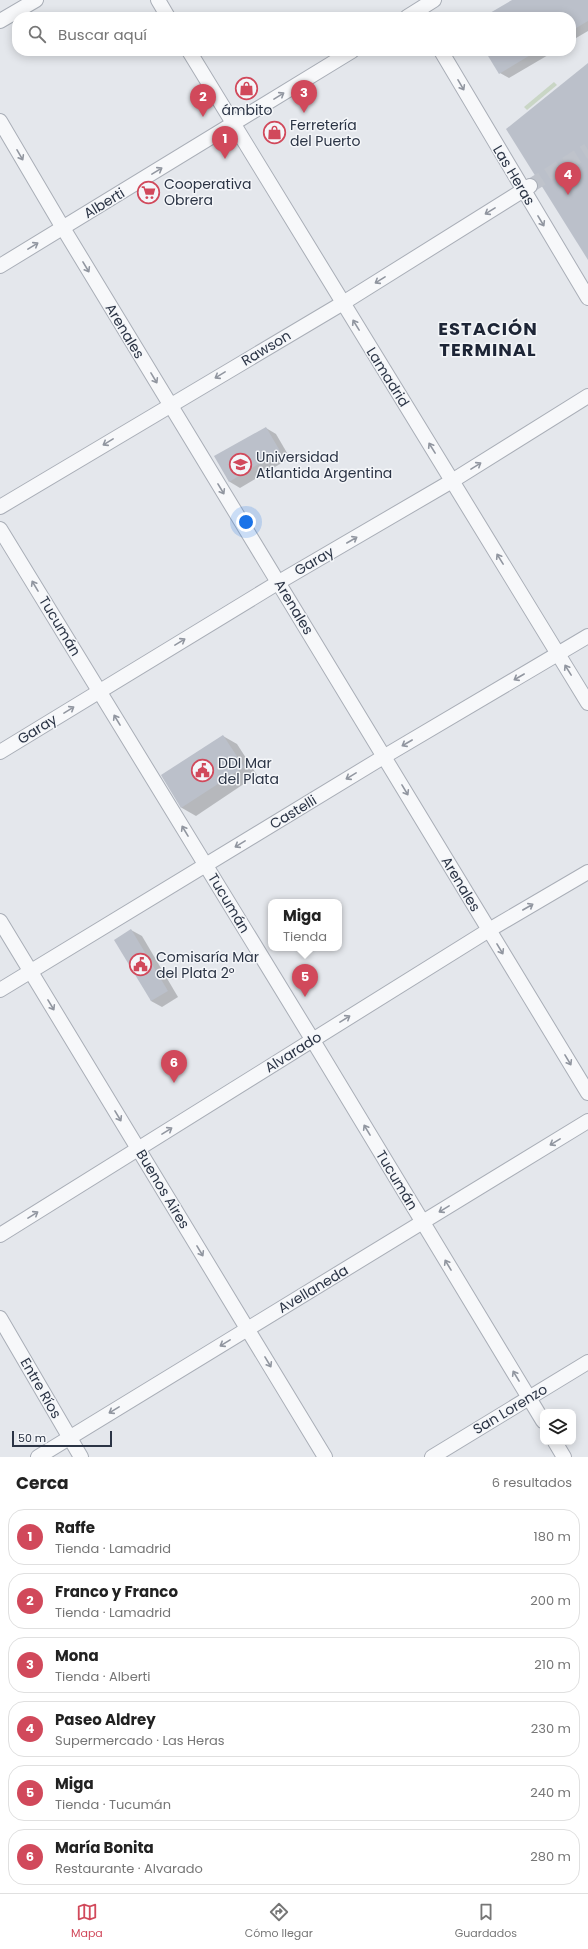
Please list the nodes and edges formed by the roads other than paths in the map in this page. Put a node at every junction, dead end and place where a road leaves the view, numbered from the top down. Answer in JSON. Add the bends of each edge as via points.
{"nodes":[{"id":1,"x":36,"y":0,"type":"edge"},
{"id":2,"x":158,"y":0,"type":"edge"},
{"id":3,"x":434,"y":0,"type":"edge"},
{"id":4,"x":414,"y":11,"type":"edge"},
{"id":5,"x":15,"y":12,"type":"edge"},
{"id":6,"x":165,"y":12,"type":"edge"},
{"id":7,"x":12,"y":14,"type":"edge"},
{"id":8,"x":0,"y":21,"type":"edge"},
{"id":9,"x":192,"y":56,"type":"edge"},
{"id":10,"x":344,"y":56,"type":"edge"},
{"id":11,"x":444,"y":56,"type":"edge"},
{"id":12,"x":0,"y":121,"type":"edge"},
{"id":13,"x":233,"y":125,"type":"junction"},
{"id":14,"x":526,"y":188,"type":"junction"},
{"id":15,"x":62,"y":228,"type":"junction"},
{"id":16,"x":0,"y":266,"type":"edge"},
{"id":17,"x":588,"y":298,"type":"edge"},
{"id":18,"x":343,"y":303,"type":"junction"},
{"id":19,"x":588,"y":396,"type":"edge"},
{"id":20,"x":170,"y":405,"type":"junction"},
{"id":21,"x":452,"y":481,"type":"junction"},
{"id":22,"x":0,"y":507,"type":"edge"},
{"id":23,"x":0,"y":528,"type":"edge"},
{"id":24,"x":279,"y":582,"type":"junction"},
{"id":25,"x":588,"y":636,"type":"edge"},
{"id":26,"x":558,"y":654,"type":"junction"},
{"id":27,"x":100,"y":691,"type":"junction"},
{"id":28,"x":588,"y":703,"type":"edge"},
{"id":29,"x":0,"y":752,"type":"edge"},
{"id":30,"x":384,"y":756,"type":"junction"},
{"id":31,"x":205,"y":865,"type":"junction"},
{"id":32,"x":588,"y":872,"type":"edge"},
{"id":33,"x":0,"y":921,"type":"edge"},
{"id":34,"x":489,"y":930,"type":"junction"},
{"id":35,"x":30,"y":972,"type":"junction"},
{"id":36,"x":0,"y":990,"type":"edge"},
{"id":37,"x":312,"y":1040,"type":"junction"},
{"id":38,"x":588,"y":1092,"type":"edge"},
{"id":39,"x":588,"y":1121,"type":"edge"},
{"id":40,"x":138,"y":1150,"type":"junction"},
{"id":41,"x":423,"y":1222,"type":"junction"},
{"id":42,"x":0,"y":1236,"type":"edge"},
{"id":43,"x":0,"y":1318,"type":"edge"},
{"id":44,"x":248,"y":1329,"type":"junction"},
{"id":45,"x":588,"y":1362,"type":"edge"},
{"id":46,"x":529,"y":1398,"type":"junction"},
{"id":47,"x":540,"y":1416,"type":"edge"},
{"id":48,"x":70,"y":1438,"type":"junction"},
{"id":49,"x":557,"y":1445,"type":"edge"},
{"id":50,"x":38,"y":1457,"type":"edge"},
{"id":51,"x":82,"y":1457,"type":"edge"},
{"id":52,"x":325,"y":1457,"type":"edge"},
{"id":53,"x":432,"y":1457,"type":"edge"},
{"id":54,"x":564,"y":1457,"type":"edge"}],
"edges":[{"from":1,"to":5,"type":"street"},
{"from":2,"to":6,"type":"street"},
{"from":3,"to":4,"type":"street"},
{"from":7,"to":8,"type":"street"},
{"from":9,"to":13,"type":"street","name":"Lamadrid"},
{"from":13,"to":10,"type":"street","name":"Alberti","one_way":true},
{"from":11,"to":14,"type":"street","name":"Las Heras","one_way":true},
{"from":12,"to":15,"type":"street","name":"Arenales","one_way":true},
{"from":15,"to":13,"type":"street","name":"Alberti","one_way":true},
{"from":13,"to":18,"type":"street","name":"Lamadrid"},
{"from":14,"to":17,"type":"street","name":"Las Heras","one_way":true},
{"from":14,"to":18,"type":"street","name":"Rawson","one_way":true},
{"from":16,"to":15,"type":"street","name":"Alberti","one_way":true},
{"from":15,"to":20,"type":"street","name":"Arenales","one_way":true},
{"from":18,"to":20,"type":"street","name":"Rawson","one_way":true},
{"from":21,"to":18,"type":"street","name":"Lamadrid","one_way":true},
{"from":21,"to":19,"type":"street","name":"Garay","one_way":true},
{"from":20,"to":22,"type":"street","name":"Rawson","one_way":true},
{"from":20,"to":24,"type":"street","name":"Arenales","one_way":true},
{"from":24,"to":21,"type":"street","name":"Garay","one_way":true},
{"from":26,"to":21,"type":"street","name":"Lamadrid","one_way":true},
{"from":27,"to":23,"type":"street","name":"Tucumán","one_way":true},
{"from":27,"to":24,"type":"street","name":"Garay","one_way":true},
{"from":24,"to":30,"type":"street","name":"Arenales"},
{"from":25,"to":26,"type":"street","name":"Castelli"},
{"from":28,"to":26,"type":"street","name":"Lamadrid","one_way":true},
{"from":26,"to":30,"type":"street","name":"Castelli","one_way":true},
{"from":29,"to":27,"type":"street","name":"Garay","one_way":true},
{"from":31,"to":27,"type":"street","name":"Tucumán","one_way":true},
{"from":30,"to":31,"type":"street","name":"Castelli","one_way":true},
{"from":30,"to":34,"type":"street","name":"Arenales","one_way":true},
{"from":31,"to":35,"type":"street","name":"Castelli"},
{"from":31,"to":37,"type":"street","name":"Tucumán"},
{"from":34,"to":32,"type":"street","name":"Alvarado","one_way":true},
{"from":33,"to":35,"type":"street","name":"Buenos Aires"},
{"from":37,"to":34,"type":"street","name":"Alvarado","one_way":true},
{"from":34,"to":38,"type":"street","name":"Arenales","one_way":true},
{"from":35,"to":36,"type":"street","name":"Castelli"},
{"from":35,"to":40,"type":"street","name":"Buenos Aires","one_way":true},
{"from":40,"to":37,"type":"street","name":"Alvarado","one_way":true},
{"from":41,"to":37,"type":"street","name":"Tucumán","one_way":true},
{"from":39,"to":41,"type":"street","name":"Avellaneda","one_way":true},
{"from":42,"to":40,"type":"street","name":"Alvarado","one_way":true},
{"from":40,"to":44,"type":"street","name":"Buenos Aires","one_way":true},
{"from":41,"to":44,"type":"street","name":"Avellaneda"},
{"from":46,"to":41,"type":"street","name":"Tucumán","one_way":true},
{"from":43,"to":48,"type":"street","name":"Entre Ríos"},
{"from":44,"to":48,"type":"street","name":"Avellaneda","one_way":true},
{"from":44,"to":52,"type":"street","name":"Buenos Aires","one_way":true},
{"from":45,"to":46,"type":"street","name":"San Lorenzo"},
{"from":46,"to":47,"type":"street","name":"Tucumán"},
{"from":46,"to":53,"type":"street","name":"San Lorenzo"},
{"from":48,"to":50,"type":"street","name":"Avellaneda"},
{"from":48,"to":51,"type":"street","name":"Entre Ríos"},
{"from":49,"to":54,"type":"street"}]}
